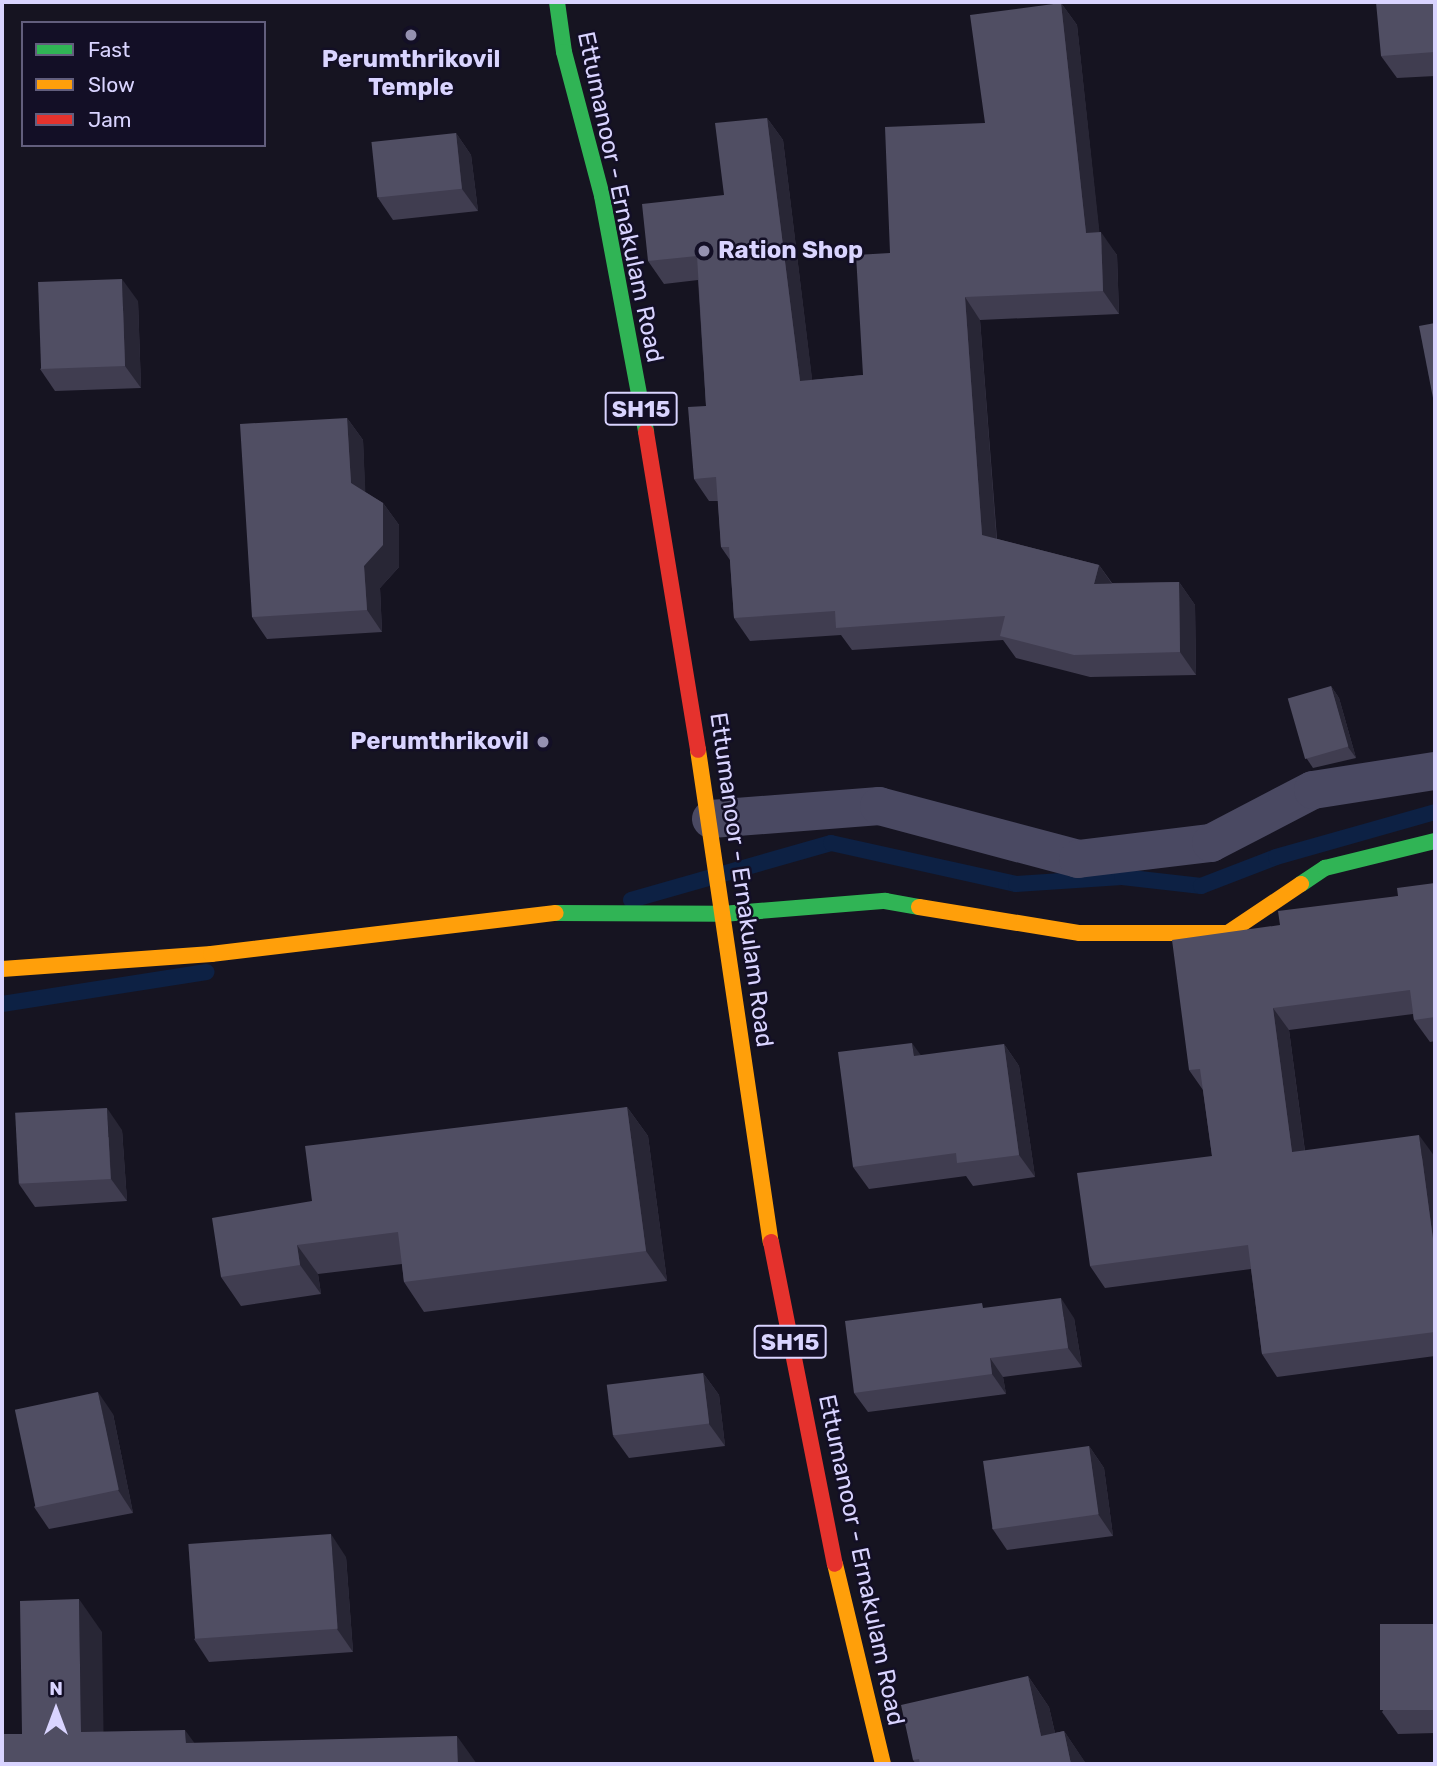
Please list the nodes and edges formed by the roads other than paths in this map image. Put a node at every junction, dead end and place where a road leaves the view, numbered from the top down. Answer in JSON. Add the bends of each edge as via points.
{"nodes":[{"id":1,"x":557,"y":2,"type":"edge"},
{"id":2,"x":1435,"y":771,"type":"edge"},
{"id":3,"x":711,"y":819,"type":"junction"},
{"id":4,"x":1435,"y":841,"type":"edge"},
{"id":5,"x":722,"y":914,"type":"junction"},
{"id":6,"x":2,"y":969,"type":"edge"},
{"id":7,"x":883,"y":1764,"type":"edge"}],
"edges":[{"from":1,"to":3,"type":"main road","name":"Ettumanoor - Ernakulam Road","number":"SH15","via":[[564,52],[602,196]]},
{"from":2,"to":3,"type":"street","via":[[1313,790],[1211,843],[1078,859],[879,806]]},
{"from":3,"to":5,"type":"main road","name":"Ettumanoor - Ernakulam Road","number":"SH15"},
{"from":4,"to":5,"type":"main road","via":[[1325,868],[1228,933],[1080,933],[885,901]]},
{"from":5,"to":6,"type":"main road","via":[[556,913],[211,954]]},
{"from":5,"to":7,"type":"main road","name":"Ettumanoor - Ernakulam Road","number":"SH15","via":[[775,1267],[854,1655]]}]}
